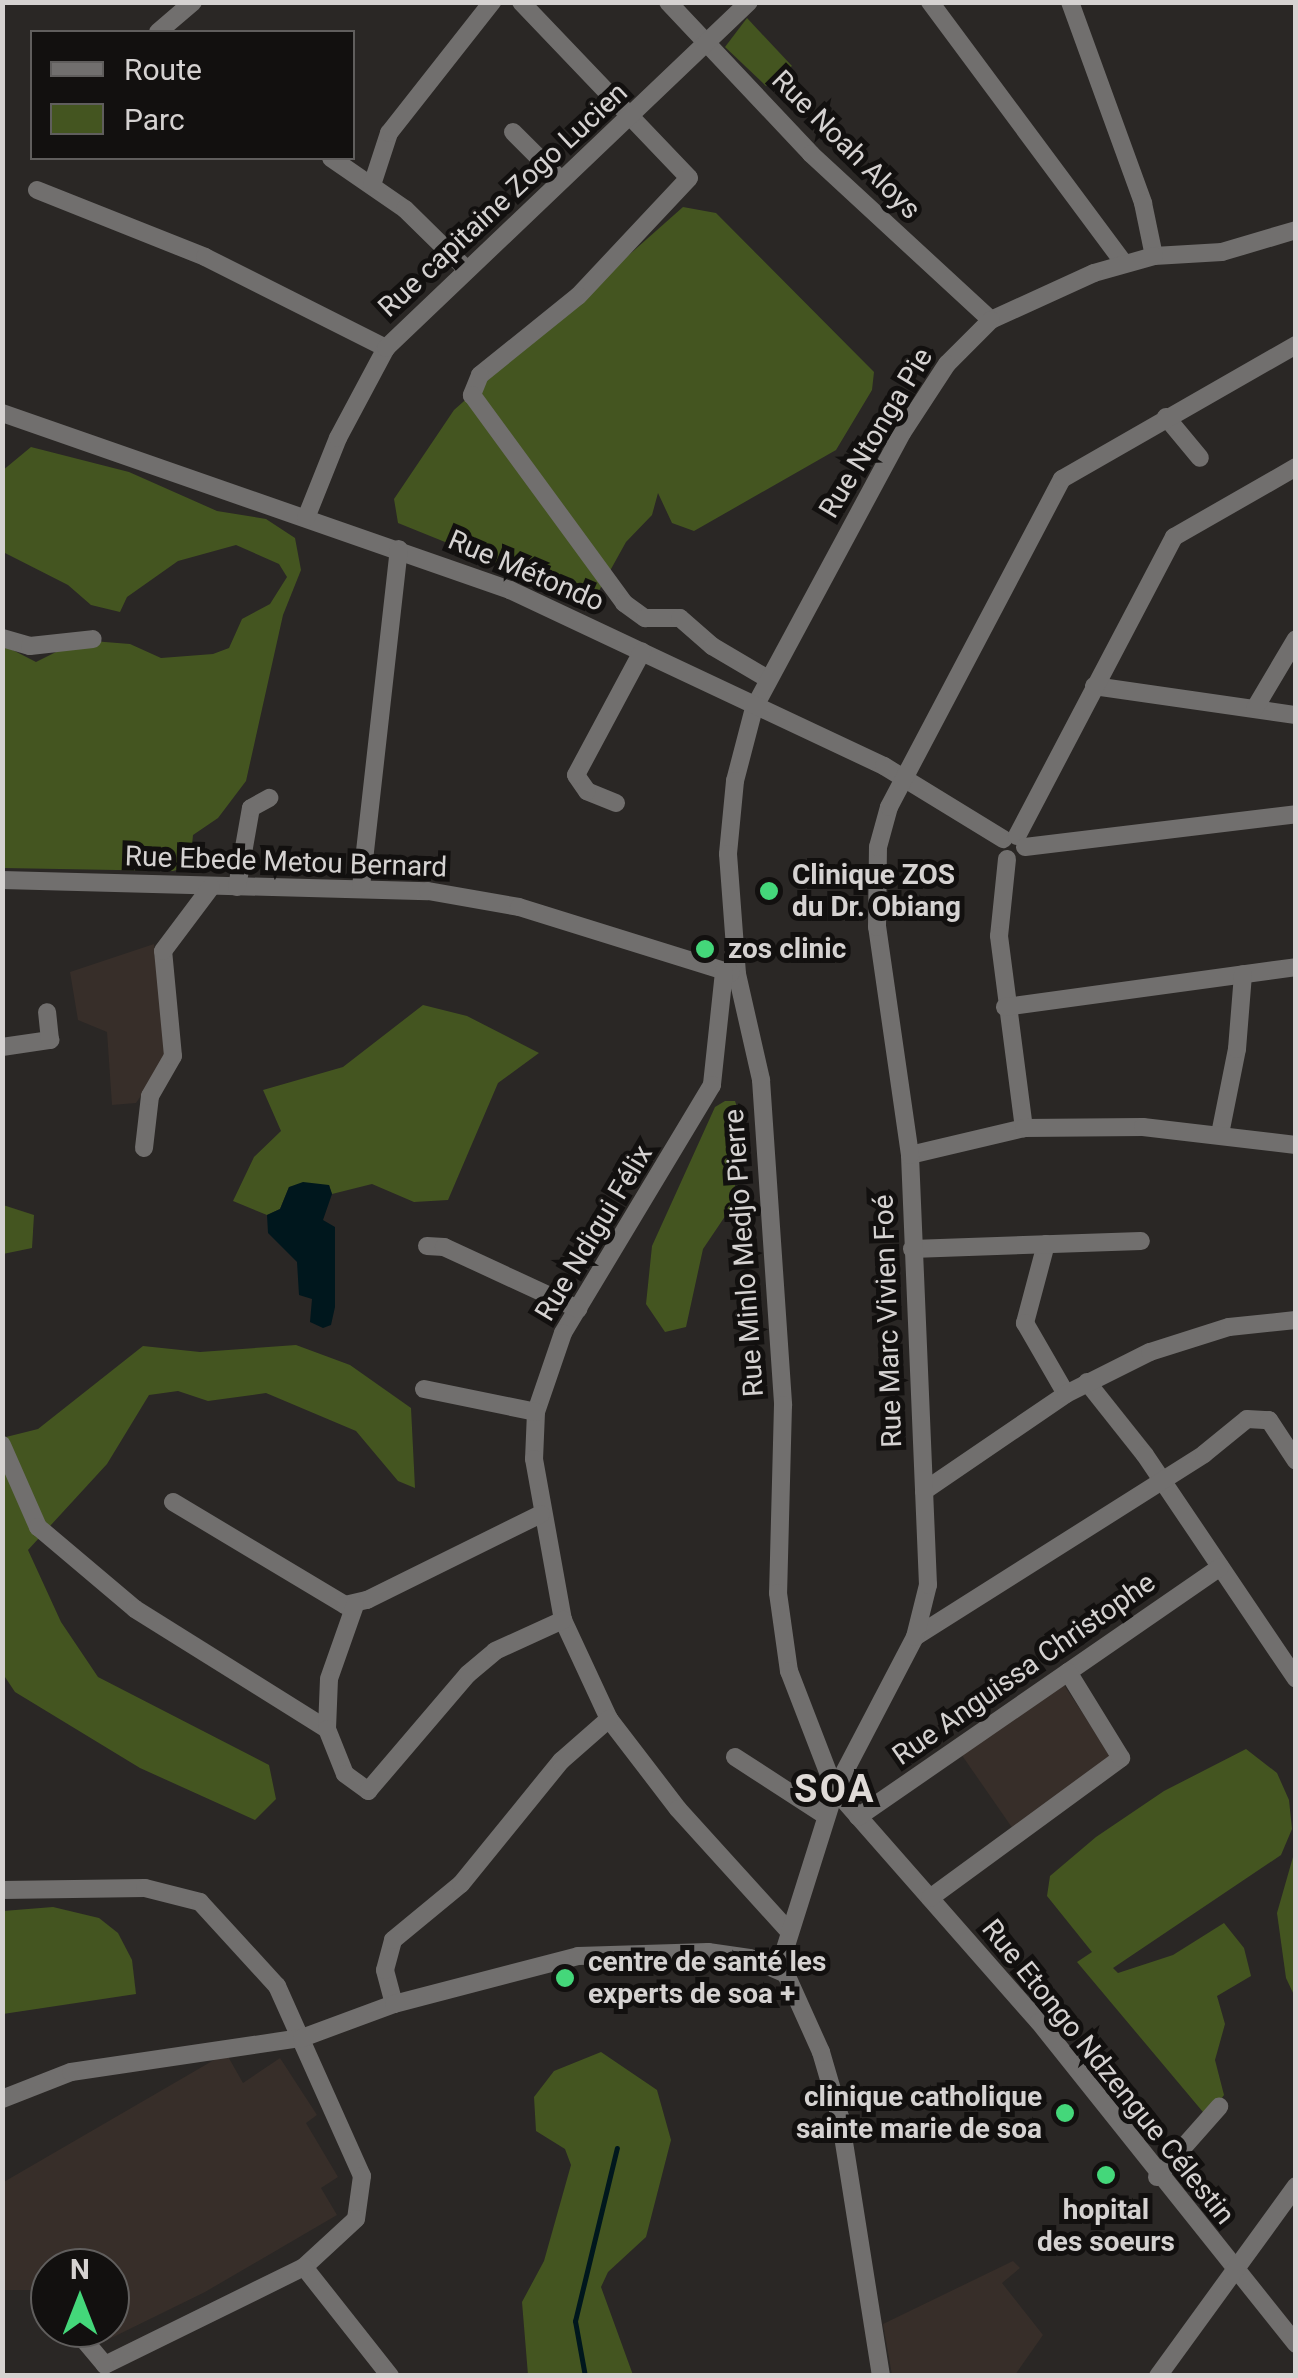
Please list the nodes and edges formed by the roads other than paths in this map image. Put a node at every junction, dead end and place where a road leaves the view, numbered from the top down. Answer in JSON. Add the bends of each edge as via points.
{"nodes":[{"id":1,"x":192,"y":2,"type":"edge"},
{"id":2,"x":492,"y":2,"type":"edge"},
{"id":3,"x":521,"y":2,"type":"edge"},
{"id":4,"x":668,"y":2,"type":"edge"},
{"id":5,"x":749,"y":2,"type":"edge"},
{"id":6,"x":930,"y":2,"type":"edge"},
{"id":7,"x":1070,"y":2,"type":"edge"},
{"id":8,"x":160,"y":30,"type":"edge"},
{"id":9,"x":708,"y":45,"type":"junction"},
{"id":10,"x":632,"y":115,"type":"junction"},
{"id":11,"x":513,"y":132,"type":"dead end"},
{"id":12,"x":333,"y":160,"type":"edge"},
{"id":13,"x":560,"y":178,"type":"junction"},
{"id":14,"x":372,"y":185,"type":"junction"},
{"id":15,"x":37,"y":190,"type":"dead end"},
{"id":16,"x":1296,"y":230,"type":"edge"},
{"id":17,"x":1154,"y":256,"type":"junction"},
{"id":18,"x":1124,"y":263,"type":"junction"},
{"id":19,"x":464,"y":267,"type":"junction"},
{"id":20,"x":991,"y":320,"type":"junction"},
{"id":21,"x":1296,"y":345,"type":"edge"},
{"id":22,"x":386,"y":348,"type":"junction"},
{"id":23,"x":2,"y":413,"type":"edge"},
{"id":24,"x":1166,"y":417,"type":"junction"},
{"id":25,"x":1200,"y":458,"type":"dead end"},
{"id":26,"x":1296,"y":467,"type":"edge"},
{"id":27,"x":306,"y":518,"type":"junction"},
{"id":28,"x":399,"y":549,"type":"junction"},
{"id":29,"x":2,"y":638,"type":"edge"},
{"id":30,"x":93,"y":640,"type":"dead end"},
{"id":31,"x":1296,"y":640,"type":"edge"},
{"id":32,"x":642,"y":652,"type":"junction"},
{"id":33,"x":768,"y":679,"type":"junction"},
{"id":34,"x":1094,"y":686,"type":"junction"},
{"id":35,"x":754,"y":708,"type":"junction"},
{"id":36,"x":1255,"y":708,"type":"junction"},
{"id":37,"x":1296,"y":715,"type":"edge"},
{"id":38,"x":904,"y":777,"type":"junction"},
{"id":39,"x":270,"y":798,"type":"dead end"},
{"id":40,"x":616,"y":803,"type":"dead end"},
{"id":41,"x":1296,"y":814,"type":"edge"},
{"id":42,"x":1015,"y":840,"type":"junction"},
{"id":43,"x":2,"y":880,"type":"edge"},
{"id":44,"x":211,"y":887,"type":"junction"},
{"id":45,"x":237,"y":887,"type":"junction"},
{"id":46,"x":361,"y":888,"type":"junction"},
{"id":47,"x":1296,"y":967,"type":"edge"},
{"id":48,"x":730,"y":973,"type":"junction"},
{"id":49,"x":1243,"y":974,"type":"junction"},
{"id":50,"x":1004,"y":1007,"type":"junction"},
{"id":51,"x":48,"y":1012,"type":"dead end"},
{"id":52,"x":2,"y":1046,"type":"edge"},
{"id":53,"x":1024,"y":1128,"type":"junction"},
{"id":54,"x":1220,"y":1134,"type":"junction"},
{"id":55,"x":1296,"y":1146,"type":"edge"},
{"id":56,"x":144,"y":1148,"type":"dead end"},
{"id":57,"x":910,"y":1155,"type":"junction"},
{"id":58,"x":1141,"y":1241,"type":"dead end"},
{"id":59,"x":1046,"y":1244,"type":"junction"},
{"id":60,"x":427,"y":1246,"type":"dead end"},
{"id":61,"x":912,"y":1249,"type":"junction"},
{"id":62,"x":578,"y":1309,"type":"junction"},
{"id":63,"x":1296,"y":1320,"type":"edge"},
{"id":64,"x":1087,"y":1382,"type":"junction"},
{"id":65,"x":424,"y":1389,"type":"dead end"},
{"id":66,"x":1066,"y":1394,"type":"junction"},
{"id":67,"x":536,"y":1412,"type":"junction"},
{"id":68,"x":2,"y":1445,"type":"edge"},
{"id":69,"x":1296,"y":1461,"type":"edge"},
{"id":70,"x":1160,"y":1483,"type":"junction"},
{"id":71,"x":924,"y":1492,"type":"junction"},
{"id":72,"x":174,"y":1502,"type":"dead end"},
{"id":73,"x":541,"y":1514,"type":"junction"},
{"id":74,"x":1220,"y":1566,"type":"junction"},
{"id":75,"x":354,"y":1605,"type":"junction"},
{"id":76,"x":563,"y":1620,"type":"junction"},
{"id":77,"x":915,"y":1637,"type":"junction"},
{"id":78,"x":1068,"y":1672,"type":"junction"},
{"id":79,"x":1296,"y":1678,"type":"edge"},
{"id":80,"x":609,"y":1719,"type":"junction"},
{"id":81,"x":327,"y":1730,"type":"junction"},
{"id":82,"x":735,"y":1758,"type":"dead end"},
{"id":83,"x":836,"y":1790,"type":"junction"},
{"id":84,"x":826,"y":1816,"type":"junction"},
{"id":85,"x":858,"y":1816,"type":"junction"},
{"id":86,"x":2,"y":1890,"type":"edge"},
{"id":87,"x":930,"y":1898,"type":"junction"},
{"id":88,"x":787,"y":1928,"type":"junction"},
{"id":89,"x":786,"y":1974,"type":"junction"},
{"id":90,"x":394,"y":2004,"type":"junction"},
{"id":91,"x":302,"y":2038,"type":"junction"},
{"id":92,"x":2,"y":2099,"type":"edge"},
{"id":93,"x":1218,"y":2107,"type":"dead end"},
{"id":94,"x":1157,"y":2176,"type":"junction"},
{"id":95,"x":1296,"y":2186,"type":"edge"},
{"id":96,"x":304,"y":2266,"type":"junction"},
{"id":97,"x":1234,"y":2272,"type":"junction"},
{"id":98,"x":1296,"y":2344,"type":"edge"},
{"id":99,"x":88,"y":2348,"type":"edge"},
{"id":100,"x":104,"y":2370,"type":"edge"},
{"id":101,"x":390,"y":2376,"type":"edge"},
{"id":102,"x":881,"y":2376,"type":"edge"},
{"id":103,"x":1158,"y":2376,"type":"edge"}],
"edges":[{"from":1,"to":8,"type":"street"},
{"from":2,"to":14,"type":"street","via":[[390,133]]},
{"from":3,"to":10,"type":"street"},
{"from":4,"to":9,"type":"street","name":"Rue Noah Aloys"},
{"from":5,"to":9,"type":"street","name":"Rue capitaine Zogo Lucien"},
{"from":6,"to":18,"type":"street"},
{"from":7,"to":17,"type":"street","via":[[1143,203]]},
{"from":9,"to":10,"type":"street","name":"Rue capitaine Zogo Lucien"},
{"from":9,"to":20,"type":"street","name":"Rue Noah Aloys","via":[[811,154]]},
{"from":10,"to":13,"type":"street","name":"Rue capitaine Zogo Lucien"},
{"from":10,"to":33,"type":"street","via":[[687,170],[686,186],[578,296],[480,375],[472,395],[624,603],[645,618],[680,618]]},
{"from":11,"to":13,"type":"street"},
{"from":12,"to":14,"type":"street"},
{"from":13,"to":19,"type":"street","name":"Rue capitaine Zogo Lucien"},
{"from":14,"to":19,"type":"street"},
{"from":15,"to":22,"type":"street","via":[[205,258]]},
{"from":16,"to":17,"type":"street","name":"Rue Ntonga Pie","via":[[1222,252]]},
{"from":17,"to":18,"type":"street","name":"Rue Ntonga Pie"},
{"from":18,"to":20,"type":"street","name":"Rue Ntonga Pie"},
{"from":19,"to":22,"type":"street","name":"Rue capitaine Zogo Lucien"},
{"from":20,"to":33,"type":"street","name":"Rue Ntonga Pie","via":[[920,403]]},
{"from":21,"to":24,"type":"street"},
{"from":22,"to":27,"type":"street","name":"Rue capitaine Zogo Lucien","via":[[338,438]]},
{"from":23,"to":27,"type":"street","name":"Rue Métondo"},
{"from":24,"to":25,"type":"street"},
{"from":24,"to":38,"type":"street","via":[[1082,465],[1049,497]]},
{"from":26,"to":34,"type":"street","via":[[1174,537]]},
{"from":27,"to":28,"type":"street","name":"Rue Métondo"},
{"from":28,"to":32,"type":"street","name":"Rue Métondo","via":[[510,590]]},
{"from":28,"to":46,"type":"street"},
{"from":29,"to":30,"type":"street","via":[[30,646]]},
{"from":31,"to":36,"type":"street"},
{"from":32,"to":35,"type":"street","name":"Rue Métondo"},
{"from":32,"to":40,"type":"street","via":[[576,775],[587,791]]},
{"from":33,"to":35,"type":"street","name":"Rue Ntonga Pie"},
{"from":34,"to":36,"type":"street"},
{"from":34,"to":42,"type":"street"},
{"from":35,"to":38,"type":"street","name":"Rue Métondo"},
{"from":35,"to":48,"type":"street","name":"Rue Minlo Medjo Pierre","via":[[729,818]]},
{"from":36,"to":37,"type":"street"},
{"from":38,"to":42,"type":"street","name":"Rue Métondo"},
{"from":38,"to":57,"type":"street","via":[[883,825],[874,878]]},
{"from":39,"to":45,"type":"street","via":[[251,808]]},
{"from":41,"to":42,"type":"street"},
{"from":42,"to":50,"type":"street","via":[[1021,856],[1007,860],[999,936]]},
{"from":43,"to":44,"type":"street","name":"Rue Ebede Metou Bernard"},
{"from":44,"to":45,"type":"street","name":"Rue Ebede Metou Bernard"},
{"from":44,"to":56,"type":"street","via":[[163,950],[174,1056],[150,1096]]},
{"from":45,"to":46,"type":"street","name":"Rue Ebede Metou Bernard"},
{"from":46,"to":48,"type":"street","name":"Rue Ebede Metou Bernard","via":[[519,907]]},
{"from":47,"to":49,"type":"street"},
{"from":48,"to":62,"type":"street","name":"Rue Ndigui Félix","via":[[704,1105]]},
{"from":48,"to":83,"type":"street","name":"Rue Minlo Medjo Pierre","via":[[760,1080],[782,1405],[778,1593],[788,1671]]},
{"from":49,"to":50,"type":"street"},
{"from":49,"to":54,"type":"street","via":[[1240,1034]]},
{"from":50,"to":53,"type":"street"},
{"from":51,"to":52,"type":"street","via":[[50,1040]]},
{"from":53,"to":54,"type":"street","name":"Rue Marc Vivien Foé"},
{"from":53,"to":57,"type":"street","name":"Rue Marc Vivien Foé"},
{"from":54,"to":55,"type":"street","name":"Rue Marc Vivien Foé"},
{"from":57,"to":61,"type":"street","name":"Rue Marc Vivien Foé"},
{"from":58,"to":59,"type":"street"},
{"from":59,"to":61,"type":"street"},
{"from":59,"to":66,"type":"street","via":[[1025,1322]]},
{"from":60,"to":62,"type":"street","via":[[444,1247]]},
{"from":61,"to":71,"type":"street","name":"Rue Marc Vivien Foé"},
{"from":62,"to":67,"type":"street","name":"Rue Ndigui Félix"},
{"from":63,"to":64,"type":"street","via":[[1229,1327]]},
{"from":64,"to":66,"type":"street"},
{"from":64,"to":70,"type":"street"},
{"from":65,"to":67,"type":"street"},
{"from":66,"to":71,"type":"street"},
{"from":67,"to":73,"type":"street","name":"Rue Ndigui Félix"},
{"from":68,"to":81,"type":"street","via":[[38,1527],[96,1578]]},
{"from":69,"to":70,"type":"street","via":[[1269,1420],[1247,1419]]},
{"from":70,"to":74,"type":"street"},
{"from":70,"to":77,"type":"street"},
{"from":71,"to":77,"type":"street","name":"Rue Marc Vivien Foé","via":[[930,1560]]},
{"from":72,"to":75,"type":"street","via":[[333,1602]]},
{"from":73,"to":75,"type":"street"},
{"from":73,"to":76,"type":"street","name":"Rue Ndigui Félix"},
{"from":74,"to":78,"type":"street","name":"Rue Anguissa Christophe"},
{"from":74,"to":79,"type":"street"},
{"from":75,"to":81,"type":"street","via":[[329,1678]]},
{"from":76,"to":80,"type":"street","name":"Rue Ndigui Félix"},
{"from":76,"to":81,"type":"street","via":[[495,1650],[468,1674],[375,1790],[350,1780]]},
{"from":77,"to":83,"type":"street","name":"Rue Marc Vivien Foé"},
{"from":78,"to":85,"type":"street","name":"Rue Anguissa Christophe"},
{"from":78,"to":87,"type":"street","via":[[1121,1758]]},
{"from":80,"to":88,"type":"street","name":"Rue Ndigui Félix","via":[[678,1809]]},
{"from":80,"to":90,"type":"street","via":[[561,1761],[461,1884],[393,1940],[385,1970]]},
{"from":82,"to":84,"type":"street"},
{"from":83,"to":84,"type":"street","name":"Rue Marc Vivien Foé"},
{"from":83,"to":85,"type":"street","name":"Rue Etongo Ndzengue Célestin"},
{"from":84,"to":88,"type":"street","name":"Rue Marc Vivien Foé"},
{"from":85,"to":87,"type":"street","name":"Rue Etongo Ndzengue Célestin"},
{"from":86,"to":91,"type":"street","via":[[145,1888],[200,1902],[278,1986]]},
{"from":87,"to":94,"type":"street","name":"Rue Etongo Ndzengue Célestin","via":[[1040,2022]]},
{"from":88,"to":89,"type":"street","name":"Rue Marc Vivien Foé"},
{"from":89,"to":90,"type":"street","via":[[750,1958],[708,1952],[593,1955]]},
{"from":89,"to":102,"type":"street","via":[[822,2052],[840,2117]]},
{"from":90,"to":91,"type":"street"},
{"from":91,"to":92,"type":"street","via":[[72,2072]]},
{"from":91,"to":96,"type":"street","via":[[362,2176],[363,2199],[338,2240]]},
{"from":93,"to":94,"type":"street"},
{"from":94,"to":97,"type":"street","name":"Rue Etongo Ndzengue Célestin"},
{"from":95,"to":97,"type":"street"},
{"from":96,"to":100,"type":"street"},
{"from":96,"to":101,"type":"street"},
{"from":97,"to":98,"type":"street","name":"Rue Etongo Ndzengue Célestin"},
{"from":97,"to":103,"type":"street"},
{"from":99,"to":100,"type":"street"}]}
